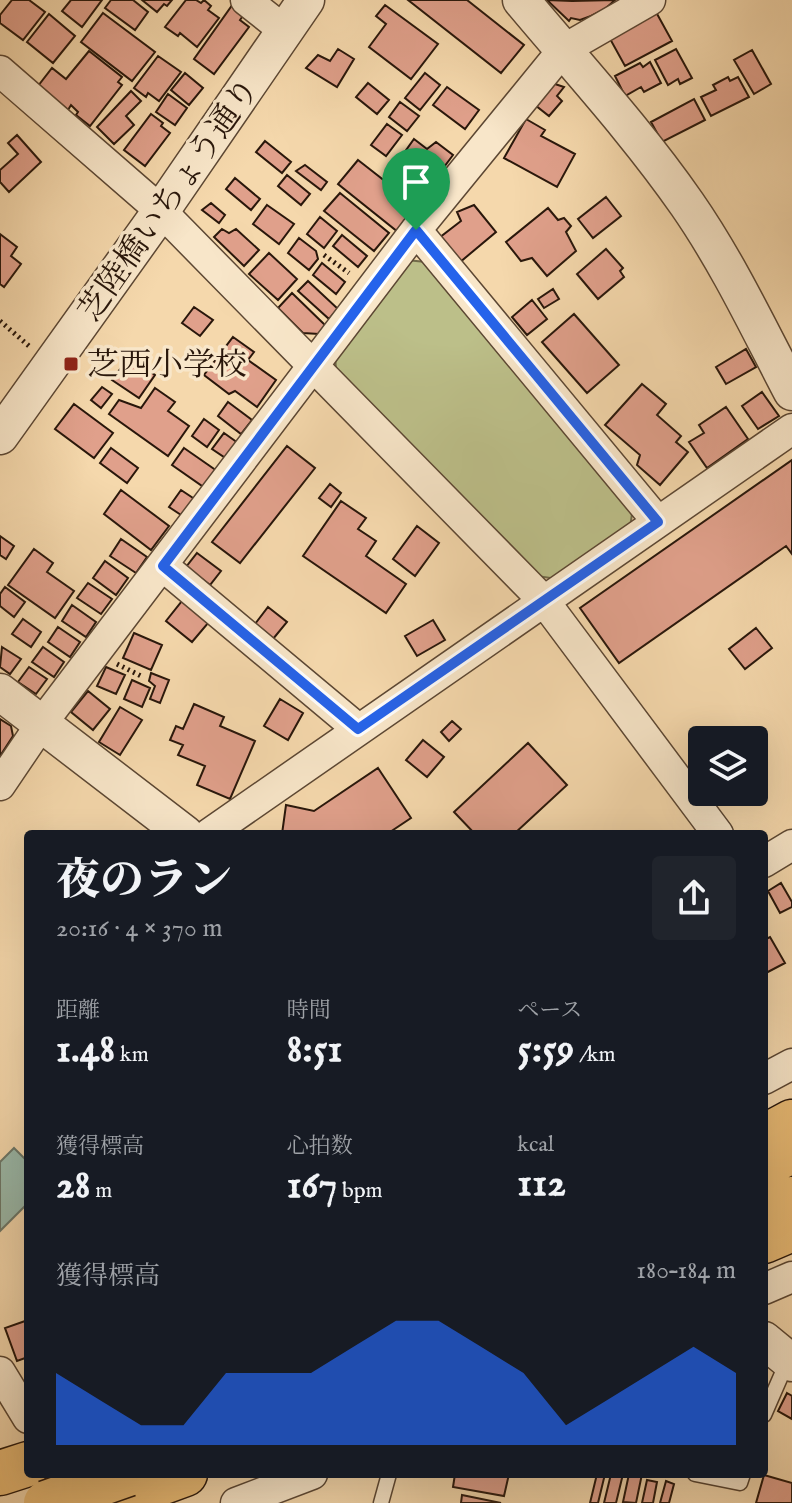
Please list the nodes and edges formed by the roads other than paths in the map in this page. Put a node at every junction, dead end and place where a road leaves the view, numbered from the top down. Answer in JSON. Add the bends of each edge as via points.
{"nodes":[{"id":1,"x":246,"y":0,"type":"edge"},
{"id":2,"x":306,"y":0,"type":"edge"},
{"id":3,"x":521,"y":0,"type":"edge"},
{"id":4,"x":650,"y":0,"type":"edge"},
{"id":5,"x":285,"y":31,"type":"junction"},
{"id":6,"x":563,"y":50,"type":"junction"},
{"id":7,"x":0,"y":71,"type":"edge"},
{"id":8,"x":161,"y":211,"type":"junction"},
{"id":9,"x":416,"y":230,"type":"junction"},
{"id":10,"x":312,"y":367,"type":"junction"},
{"id":11,"x":792,"y":392,"type":"edge"},
{"id":12,"x":792,"y":429,"type":"edge"},
{"id":13,"x":0,"y":436,"type":"edge"},
{"id":14,"x":658,"y":522,"type":"junction"},
{"id":15,"x":163,"y":566,"type":"junction"},
{"id":16,"x":544,"y":601,"type":"junction"},
{"id":17,"x":0,"y":692,"type":"edge"},
{"id":18,"x":42,"y":723,"type":"junction"},
{"id":19,"x":358,"y":729,"type":"junction"},
{"id":20,"x":0,"y":785,"type":"edge"},
{"id":21,"x":180,"y":830,"type":"edge"},
{"id":22,"x":215,"y":830,"type":"edge"},
{"id":23,"x":715,"y":830,"type":"edge"},
{"id":24,"x":792,"y":845,"type":"edge"},
{"id":25,"x":768,"y":860,"type":"edge"},
{"id":26,"x":792,"y":1064,"type":"edge"},
{"id":27,"x":768,"y":1077,"type":"edge"},
{"id":28,"x":792,"y":1122,"type":"edge"},
{"id":29,"x":768,"y":1135,"type":"edge"},
{"id":30,"x":792,"y":1151,"type":"edge"},
{"id":31,"x":768,"y":1163,"type":"edge"},
{"id":32,"x":792,"y":1199,"type":"edge"},
{"id":33,"x":768,"y":1211,"type":"edge"},
{"id":34,"x":792,"y":1229,"type":"edge"},
{"id":35,"x":768,"y":1239,"type":"edge"},
{"id":36,"x":792,"y":1277,"type":"edge"},
{"id":37,"x":768,"y":1287,"type":"edge"},
{"id":38,"x":781,"y":1354,"type":"edge"},
{"id":39,"x":0,"y":1372,"type":"edge"},
{"id":40,"x":768,"y":1401,"type":"edge"},
{"id":41,"x":24,"y":1411,"type":"edge"},
{"id":42,"x":24,"y":1448,"type":"edge"},
{"id":43,"x":0,"y":1456,"type":"edge"},
{"id":44,"x":24,"y":1465,"type":"edge"},
{"id":45,"x":0,"y":1473,"type":"edge"},
{"id":46,"x":76,"y":1478,"type":"edge"},
{"id":47,"x":117,"y":1478,"type":"edge"},
{"id":48,"x":174,"y":1478,"type":"edge"},
{"id":49,"x":388,"y":1478,"type":"edge"},
{"id":50,"x":715,"y":1478,"type":"edge"},
{"id":51,"x":742,"y":1478,"type":"edge"},
{"id":52,"x":295,"y":1487,"type":"edge"},
{"id":53,"x":46,"y":1503,"type":"edge"},
{"id":54,"x":94,"y":1503,"type":"edge"},
{"id":55,"x":106,"y":1503,"type":"edge"},
{"id":56,"x":236,"y":1503,"type":"edge"},
{"id":57,"x":381,"y":1503,"type":"edge"}],
"edges":[{"from":1,"to":5,"type":"street"},
{"from":2,"to":5,"type":"street","name":"芝陸橋いちょう通り"},
{"from":3,"to":6,"type":"street"},
{"from":4,"to":6,"type":"street"},
{"from":5,"to":8,"type":"street","name":"芝陸橋いちょう通り"},
{"from":6,"to":9,"type":"street"},
{"from":6,"to":11,"type":"street","via":[[689,207]]},
{"from":7,"to":8,"type":"street"},
{"from":8,"to":10,"type":"street"},
{"from":8,"to":13,"type":"street","name":"芝陸橋いちょう通り"},
{"from":9,"to":10,"type":"street"},
{"from":9,"to":14,"type":"street"},
{"from":10,"to":15,"type":"street"},
{"from":10,"to":16,"type":"street"},
{"from":12,"to":14,"type":"street"},
{"from":14,"to":16,"type":"street"},
{"from":15,"to":18,"type":"street"},
{"from":15,"to":19,"type":"street"},
{"from":16,"to":19,"type":"street"},
{"from":16,"to":23,"type":"street"},
{"from":17,"to":18,"type":"street"},
{"from":18,"to":20,"type":"street"},
{"from":18,"to":21,"type":"street"},
{"from":19,"to":22,"type":"street"},
{"from":24,"to":25,"type":"street"},
{"from":26,"to":27,"type":"street"},
{"from":28,"to":29,"type":"highway"},
{"from":30,"to":31,"type":"highway"},
{"from":32,"to":33,"type":"highway"},
{"from":34,"to":35,"type":"highway"},
{"from":36,"to":37,"type":"street"},
{"from":38,"to":40,"type":"lane"},
{"from":39,"to":41,"type":"street"},
{"from":42,"to":43,"type":"highway"},
{"from":44,"to":45,"type":"highway"},
{"from":46,"to":54,"type":"street"},
{"from":47,"to":53,"type":"highway","bridge":true},
{"from":48,"to":55,"type":"highway"},
{"from":49,"to":57,"type":"lane"},
{"from":50,"to":51,"type":"lane","via":[[740,1483]]},
{"from":52,"to":56,"type":"street"}]}
